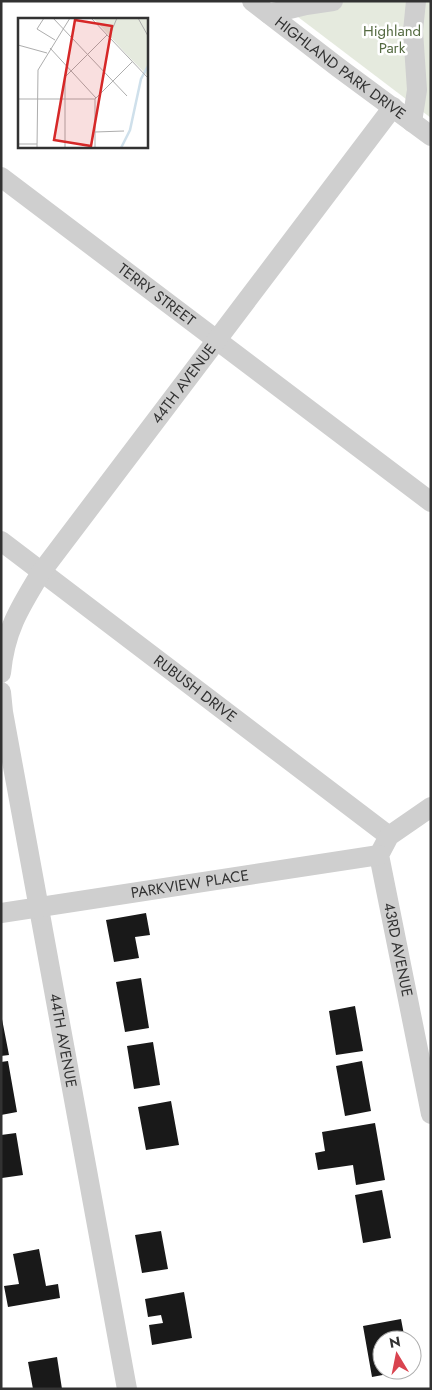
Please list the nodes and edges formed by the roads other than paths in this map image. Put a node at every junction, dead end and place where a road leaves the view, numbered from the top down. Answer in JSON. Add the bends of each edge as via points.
{"nodes":[{"id":1,"x":252,"y":1,"type":"edge"},
{"id":2,"x":333,"y":1,"type":"edge"},
{"id":3,"x":416,"y":1,"type":"edge"},
{"id":4,"x":269,"y":14,"type":"junction"},
{"id":5,"x":393,"y":107,"type":"junction"},
{"id":6,"x":412,"y":122,"type":"junction"},
{"id":7,"x":431,"y":136,"type":"edge"},
{"id":8,"x":1,"y":177,"type":"edge"},
{"id":9,"x":216,"y":339,"type":"junction"},
{"id":10,"x":431,"y":502,"type":"edge"},
{"id":11,"x":1,"y":541,"type":"edge"},
{"id":12,"x":42,"y":571,"type":"junction"},
{"id":13,"x":1,"y":673,"type":"edge"},
{"id":14,"x":1,"y":692,"type":"edge"},
{"id":15,"x":431,"y":807,"type":"edge"},
{"id":16,"x":389,"y":836,"type":"junction"},
{"id":17,"x":379,"y":855,"type":"junction"},
{"id":18,"x":37,"y":906,"type":"junction"},
{"id":19,"x":1,"y":913,"type":"edge"},
{"id":20,"x":431,"y":1114,"type":"edge"},
{"id":21,"x":127,"y":1389,"type":"edge"}],
"edges":[{"from":1,"to":4,"type":"street","name":"HIGHLAND PARK DRIVE"},
{"from":2,"to":4,"type":"street"},
{"from":3,"to":6,"type":"street","via":[[413,31],[417,90]]},
{"from":4,"to":5,"type":"street","name":"HIGHLAND PARK DRIVE"},
{"from":5,"to":6,"type":"street","name":"HIGHLAND PARK DRIVE"},
{"from":5,"to":9,"type":"street","name":"44TH AVENUE"},
{"from":6,"to":7,"type":"street","name":"HIGHLAND PARK DRIVE"},
{"from":8,"to":9,"type":"street","name":"TERRY STREET"},
{"from":9,"to":10,"type":"street","name":"TERRY STREET"},
{"from":9,"to":12,"type":"street","name":"44TH AVENUE"},
{"from":11,"to":12,"type":"street","name":"RUBUSH DRIVE"},
{"from":12,"to":13,"type":"street","name":"44TH AVENUE","via":[[19,608],[10,631]]},
{"from":12,"to":16,"type":"street","name":"RUBUSH DRIVE"},
{"from":14,"to":18,"type":"street","name":"44TH AVENUE"},
{"from":15,"to":16,"type":"street"},
{"from":16,"to":17,"type":"street"},
{"from":17,"to":18,"type":"street","name":"PARKVIEW PLACE"},
{"from":17,"to":20,"type":"street","name":"43RD AVENUE"},
{"from":18,"to":19,"type":"street","name":"PARKVIEW PLACE"},
{"from":18,"to":21,"type":"street","name":"44TH AVENUE"}]}
